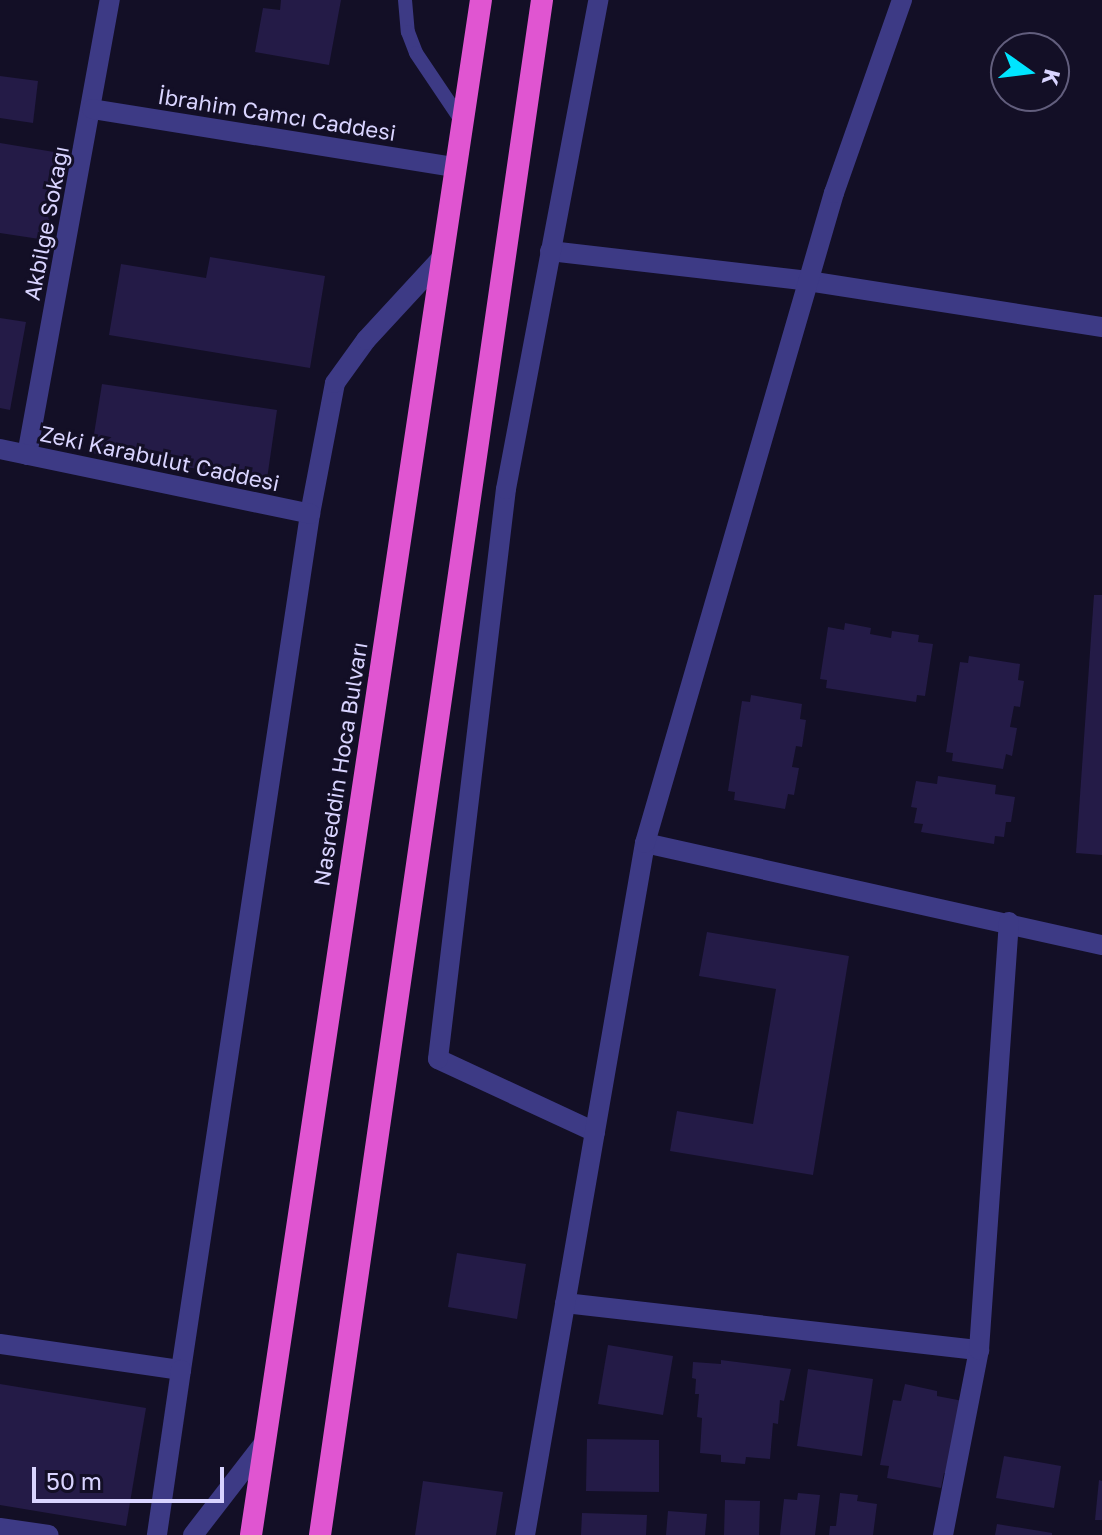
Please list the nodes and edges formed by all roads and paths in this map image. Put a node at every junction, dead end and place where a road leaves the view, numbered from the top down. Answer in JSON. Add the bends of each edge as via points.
{"nodes":[{"id":1,"x":110,"y":0,"type":"edge"},
{"id":2,"x":405,"y":0,"type":"edge"},
{"id":3,"x":481,"y":0,"type":"edge"},
{"id":4,"x":542,"y":0,"type":"edge"},
{"id":5,"x":598,"y":0,"type":"edge"},
{"id":6,"x":902,"y":0,"type":"edge"},
{"id":7,"x":92,"y":109,"type":"junction"},
{"id":8,"x":461,"y":120,"type":"junction"},
{"id":9,"x":454,"y":167,"type":"junction"},
{"id":10,"x":550,"y":251,"type":"junction"},
{"id":11,"x":439,"y":261,"type":"junction"},
{"id":12,"x":808,"y":281,"type":"junction"},
{"id":13,"x":1102,"y":327,"type":"edge"},
{"id":14,"x":0,"y":449,"type":"edge"},
{"id":15,"x":27,"y":455,"type":"junction"},
{"id":16,"x":310,"y":514,"type":"junction"},
{"id":17,"x":645,"y":843,"type":"junction"},
{"id":18,"x":1009,"y":922,"type":"junction"},
{"id":19,"x":1102,"y":945,"type":"edge"},
{"id":20,"x":595,"y":1132,"type":"junction"},
{"id":21,"x":565,"y":1303,"type":"junction"},
{"id":22,"x":0,"y":1344,"type":"edge"},
{"id":23,"x":979,"y":1350,"type":"junction"},
{"id":24,"x":181,"y":1370,"type":"junction"},
{"id":25,"x":264,"y":1443,"type":"junction"},
{"id":26,"x":0,"y":1528,"type":"edge"},
{"id":27,"x":49,"y":1535,"type":"edge"},
{"id":28,"x":157,"y":1535,"type":"edge"},
{"id":29,"x":193,"y":1535,"type":"edge"},
{"id":30,"x":251,"y":1535,"type":"edge"},
{"id":31,"x":320,"y":1535,"type":"edge"},
{"id":32,"x":525,"y":1535,"type":"edge"},
{"id":33,"x":943,"y":1535,"type":"edge"}],
"edges":[{"from":1,"to":7,"type":"street","name":"Akbilge Sokağı"},
{"from":2,"to":8,"type":"lane","via":[[416,53]]},
{"from":3,"to":8,"type":"highway","name":"Nasreddin Hoca Bulvarı"},
{"from":4,"to":31,"type":"highway"},
{"from":5,"to":10,"type":"street"},
{"from":6,"to":12,"type":"street"},
{"from":7,"to":9,"type":"street","name":"İbrahim Camcı Caddesi"},
{"from":7,"to":15,"type":"street","name":"Akbilge Sokağı"},
{"from":8,"to":9,"type":"highway","name":"Nasreddin Hoca Bulvarı"},
{"from":9,"to":11,"type":"highway","name":"Nasreddin Hoca Bulvarı"},
{"from":10,"to":12,"type":"street"},
{"from":10,"to":20,"type":"street","via":[[506,489],[438,1059]]},
{"from":11,"to":16,"type":"street","via":[[366,340],[335,383]]},
{"from":11,"to":25,"type":"highway","name":"Nasreddin Hoca Bulvarı"},
{"from":12,"to":13,"type":"street"},
{"from":12,"to":17,"type":"street"},
{"from":14,"to":15,"type":"street","name":"Zeki Karabulut Caddesi"},
{"from":15,"to":16,"type":"street","name":"Zeki Karabulut Caddesi"},
{"from":16,"to":24,"type":"street"},
{"from":17,"to":18,"type":"street"},
{"from":17,"to":20,"type":"street"},
{"from":18,"to":19,"type":"street"},
{"from":18,"to":23,"type":"street"},
{"from":20,"to":21,"type":"street"},
{"from":21,"to":23,"type":"street"},
{"from":21,"to":32,"type":"street"},
{"from":22,"to":24,"type":"street"},
{"from":23,"to":33,"type":"street"},
{"from":24,"to":28,"type":"street"},
{"from":25,"to":29,"type":"street"},
{"from":25,"to":30,"type":"highway","name":"Nasreddin Hoca Bulvarı"},
{"from":26,"to":27,"type":"street"}]}
